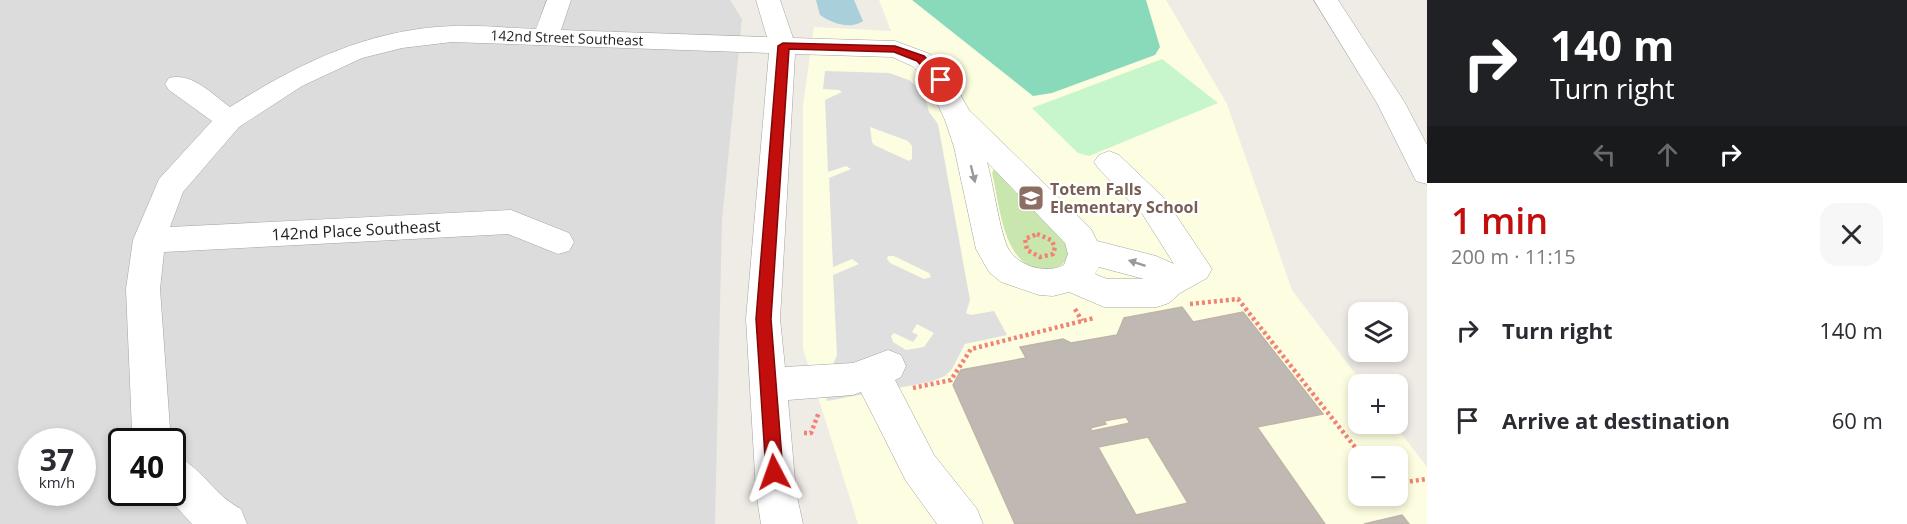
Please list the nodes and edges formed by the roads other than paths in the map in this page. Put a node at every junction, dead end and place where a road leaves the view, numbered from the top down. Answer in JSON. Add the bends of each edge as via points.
{"nodes":[{"id":1,"x":559,"y":0,"type":"edge"},
{"id":2,"x":768,"y":0,"type":"edge"},
{"id":3,"x":1326,"y":0,"type":"edge"},
{"id":4,"x":546,"y":36,"type":"junction"},
{"id":5,"x":783,"y":46,"type":"junction"},
{"id":6,"x":179,"y":84,"type":"dead end"},
{"id":7,"x":960,"y":117,"type":"junction"},
{"id":8,"x":229,"y":120,"type":"junction"},
{"id":9,"x":1108,"y":162,"type":"dead end"},
{"id":10,"x":1427,"y":173,"type":"edge"},
{"id":11,"x":150,"y":240,"type":"junction"},
{"id":12,"x":558,"y":243,"type":"dead end"},
{"id":13,"x":1078,"y":264,"type":"junction"},
{"id":14,"x":768,"y":385,"type":"junction"},
{"id":15,"x":151,"y":428,"type":"edge"},
{"id":16,"x":186,"y":488,"type":"edge"},
{"id":17,"x":226,"y":524,"type":"edge"},
{"id":18,"x":782,"y":524,"type":"edge"},
{"id":19,"x":962,"y":524,"type":"edge"}],
"edges":[{"from":1,"to":4,"type":"street"},
{"from":2,"to":5,"type":"street"},
{"from":3,"to":10,"type":"street","via":[[1391,103]]},
{"from":4,"to":5,"type":"street","name":"142nd Street Southeast"},
{"from":4,"to":8,"type":"street","name":"142nd Street Southeast","via":[[452,34],[402,40],[353,52],[292,80]]},
{"from":5,"to":7,"type":"street","name":"142nd Street Southeast","via":[[895,49],[920,59],[941,80]]},
{"from":5,"to":14,"type":"street","via":[[763,319]]},
{"from":6,"to":8,"type":"street"},
{"from":7,"to":13,"type":"street","via":[[1080,238]]},
{"from":7,"to":13,"type":"street","one_way":true,"via":[[997,258],[1015,274],[1054,281]]},
{"from":8,"to":11,"type":"street","name":"142nd Street Southeast","via":[[170,187]]},
{"from":9,"to":13,"type":"street","via":[[1154,207],[1195,269],[1174,294],[1104,293]]},
{"from":11,"to":12,"type":"street","name":"142nd Place Southeast","via":[[512,222]]},
{"from":11,"to":15,"type":"street","name":"142nd Street Southeast","via":[[143,289]]},
{"from":14,"to":18,"type":"street"},
{"from":14,"to":19,"type":"street","via":[[880,378],[920,468]]},
{"from":16,"to":17,"type":"street","via":[[214,518]]}]}
